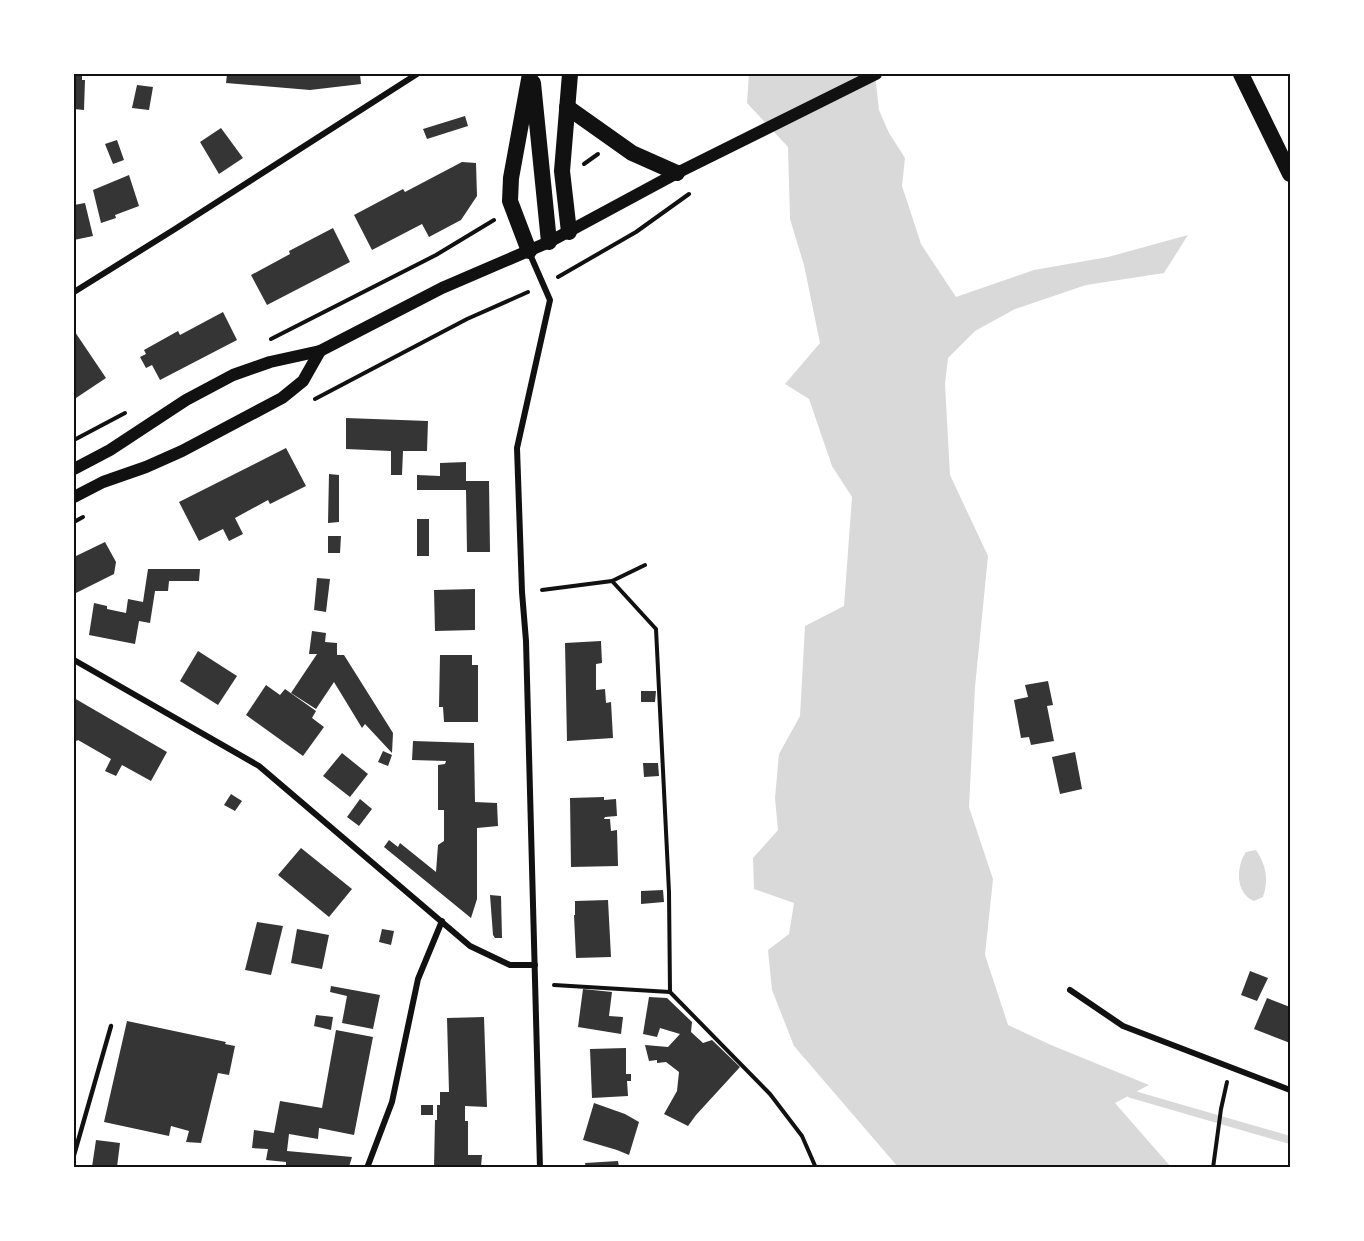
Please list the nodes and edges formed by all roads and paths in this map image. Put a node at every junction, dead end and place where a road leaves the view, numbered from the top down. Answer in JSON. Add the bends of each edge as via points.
{"nodes":[{"id":1,"x":417,"y":74,"type":"edge"},
{"id":2,"x":531,"y":74,"type":"edge"},
{"id":3,"x":570,"y":74,"type":"edge"},
{"id":4,"x":876,"y":74,"type":"edge"},
{"id":5,"x":1241,"y":74,"type":"edge"},
{"id":6,"x":567,"y":107,"type":"junction"},
{"id":7,"x":623,"y":146,"type":"junction"},
{"id":8,"x":676,"y":173,"type":"junction"},
{"id":9,"x":1290,"y":174,"type":"edge"},
{"id":10,"x":563,"y":179,"type":"junction"},
{"id":11,"x":692,"y":192,"type":"dead end"},
{"id":12,"x":513,"y":209,"type":"junction"},
{"id":13,"x":569,"y":232,"type":"junction"},
{"id":14,"x":549,"y":243,"type":"junction"},
{"id":15,"x":529,"y":251,"type":"junction"},
{"id":16,"x":544,"y":285,"type":"junction"},
{"id":17,"x":74,"y":292,"type":"edge"},
{"id":18,"x":265,"y":342,"type":"dead end"},
{"id":19,"x":320,"y":351,"type":"junction"},
{"id":20,"x":311,"y":401,"type":"dead end"},
{"id":21,"x":127,"y":412,"type":"dead end"},
{"id":22,"x":74,"y":440,"type":"edge"},
{"id":23,"x":74,"y":469,"type":"edge"},
{"id":24,"x":74,"y":497,"type":"edge"},
{"id":25,"x":83,"y":517,"type":"dead end"},
{"id":26,"x":74,"y":522,"type":"edge"},
{"id":27,"x":645,"y":565,"type":"dead end"},
{"id":28,"x":612,"y":581,"type":"junction"},
{"id":29,"x":542,"y":590,"type":"dead end"},
{"id":30,"x":74,"y":660,"type":"edge"},
{"id":31,"x":442,"y":921,"type":"junction"},
{"id":32,"x":535,"y":964,"type":"junction"},
{"id":33,"x":554,"y":985,"type":"dead end"},
{"id":34,"x":1070,"y":990,"type":"dead end"},
{"id":35,"x":670,"y":992,"type":"junction"},
{"id":36,"x":111,"y":1026,"type":"dead end"},
{"id":37,"x":1230,"y":1067,"type":"junction"},
{"id":38,"x":1290,"y":1090,"type":"edge"},
{"id":39,"x":74,"y":1155,"type":"edge"},
{"id":40,"x":367,"y":1167,"type":"edge"},
{"id":41,"x":540,"y":1167,"type":"edge"},
{"id":42,"x":816,"y":1167,"type":"edge"},
{"id":43,"x":1213,"y":1167,"type":"edge"}],
"edges":[{"from":1,"to":17,"type":"street"},
{"from":2,"to":12,"type":"highway","via":[[511,178]]},
{"from":2,"to":14,"type":"highway"},
{"from":3,"to":6,"type":"highway"},
{"from":4,"to":8,"type":"main road"},
{"from":5,"to":9,"type":"highway"},
{"from":6,"to":7,"type":"highway"},
{"from":6,"to":10,"type":"highway"},
{"from":7,"to":8,"type":"highway"},
{"from":7,"to":10,"type":"path","via":[[598,154]]},
{"from":8,"to":13,"type":"main road"},
{"from":10,"to":13,"type":"highway"},
{"from":11,"to":16,"type":"path","via":[[636,232]]},
{"from":12,"to":15,"type":"highway"},
{"from":12,"to":18,"type":"path","via":[[436,255]]},
{"from":13,"to":14,"type":"main road"},
{"from":14,"to":15,"type":"main road"},
{"from":15,"to":16,"type":"street"},
{"from":15,"to":19,"type":"main road","via":[[442,288]]},
{"from":16,"to":20,"type":"path","via":[[467,319]]},
{"from":16,"to":32,"type":"street","via":[[550,300],[517,448]]},
{"from":19,"to":23,"type":"main road","via":[[233,375]]},
{"from":19,"to":24,"type":"main road","via":[[303,381],[282,398],[182,451]]},
{"from":21,"to":22,"type":"path"},
{"from":25,"to":26,"type":"path"},
{"from":27,"to":28,"type":"path"},
{"from":28,"to":29,"type":"path"},
{"from":28,"to":35,"type":"path","via":[[656,629]]},
{"from":30,"to":31,"type":"street","via":[[259,766]]},
{"from":31,"to":32,"type":"street","via":[[470,946],[510,965]]},
{"from":31,"to":40,"type":"street","via":[[418,979],[392,1102]]},
{"from":32,"to":41,"type":"street"},
{"from":33,"to":35,"type":"path"},
{"from":34,"to":37,"type":"street","via":[[1123,1026]]},
{"from":35,"to":42,"type":"path","via":[[770,1094],[802,1136]]},
{"from":36,"to":39,"type":"lane"},
{"from":37,"to":38,"type":"street"},
{"from":37,"to":43,"type":"path"}]}
